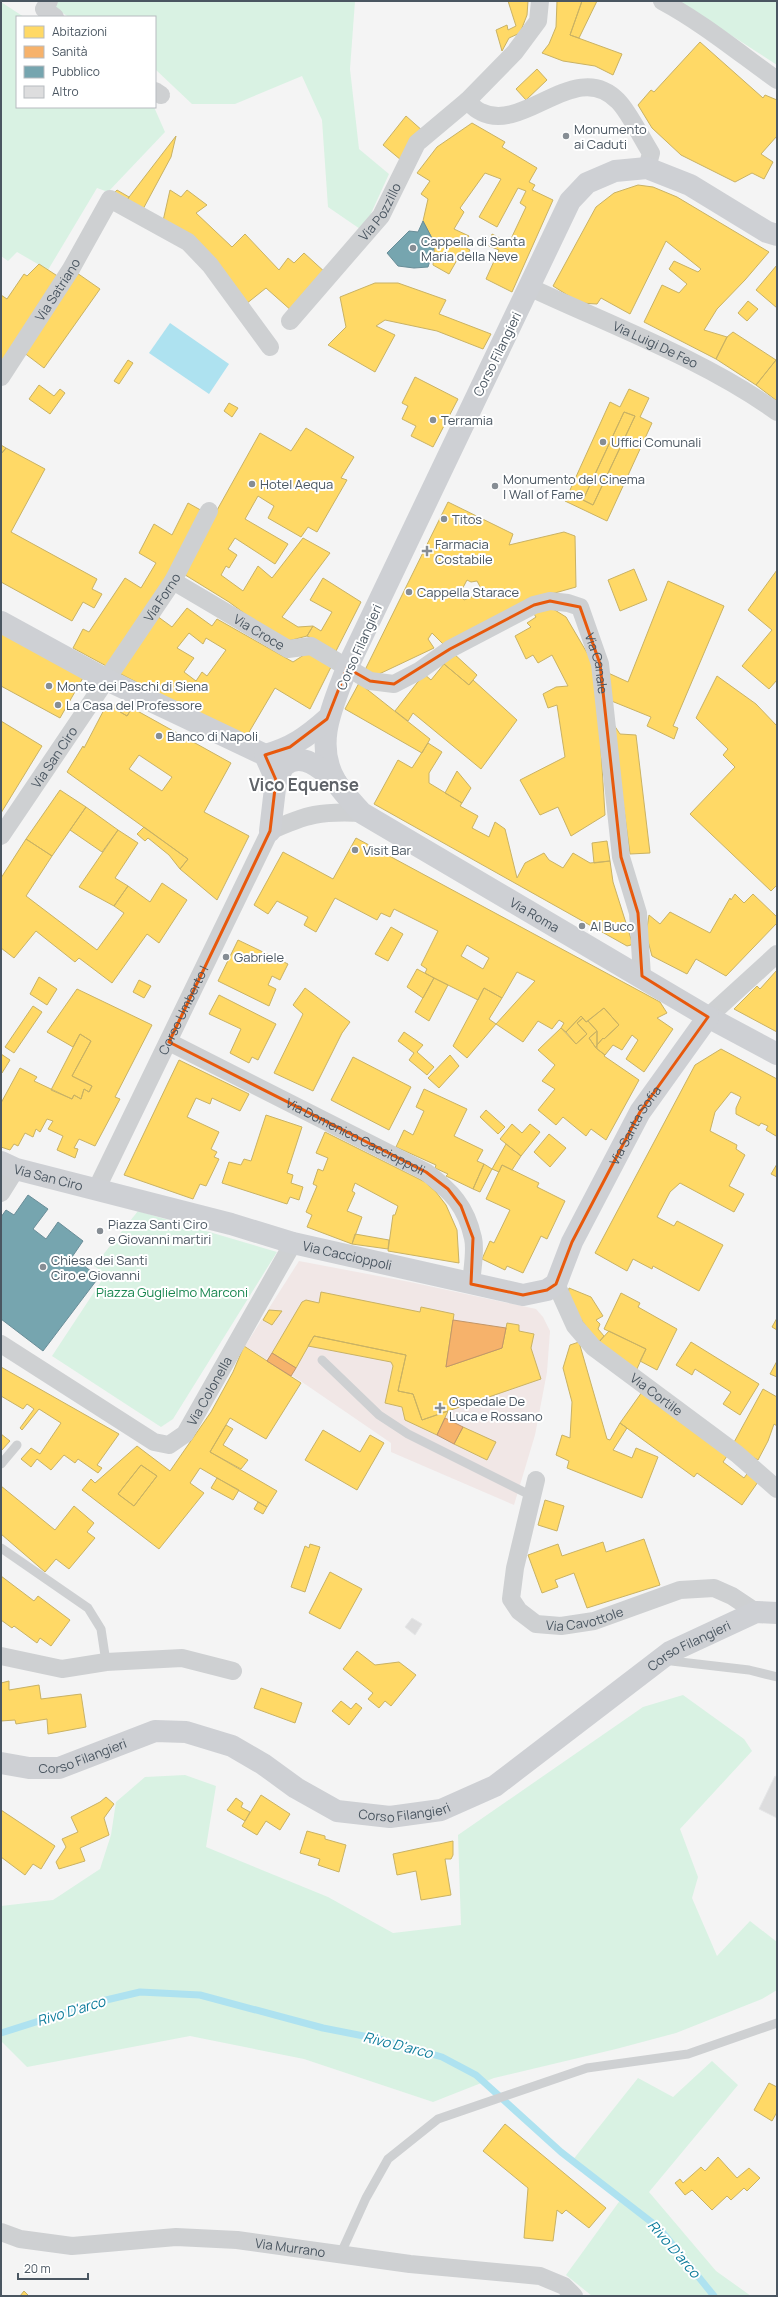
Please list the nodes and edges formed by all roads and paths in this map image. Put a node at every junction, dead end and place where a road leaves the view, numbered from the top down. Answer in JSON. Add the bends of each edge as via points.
{"nodes":[{"id":1,"x":49,"y":1,"type":"edge"},
{"id":2,"x":540,"y":1,"type":"edge"},
{"id":3,"x":662,"y":1,"type":"edge"},
{"id":4,"x":54,"y":16,"type":"edge"},
{"id":5,"x":777,"y":80,"type":"edge"},
{"id":6,"x":467,"y":101,"type":"junction"},
{"id":7,"x":647,"y":168,"type":"junction"},
{"id":8,"x":777,"y":235,"type":"edge"},
{"id":9,"x":529,"y":287,"type":"junction"},
{"id":10,"x":290,"y":321,"type":"dead end"},
{"id":11,"x":270,"y":347,"type":"dead end"},
{"id":12,"x":1,"y":377,"type":"edge"},
{"id":13,"x":777,"y":412,"type":"edge"},
{"id":14,"x":210,"y":511,"type":"dead end"},
{"id":15,"x":173,"y":580,"type":"junction"},
{"id":16,"x":1,"y":622,"type":"edge"},
{"id":17,"x":347,"y":668,"type":"junction"},
{"id":18,"x":107,"y":680,"type":"junction"},
{"id":19,"x":327,"y":719,"type":"junction"},
{"id":20,"x":265,"y":755,"type":"junction"},
{"id":21,"x":276,"y":780,"type":"junction"},
{"id":22,"x":337,"y":783,"type":"junction"},
{"id":23,"x":362,"y":813,"type":"junction"},
{"id":24,"x":270,"y":831,"type":"junction"},
{"id":25,"x":1,"y":836,"type":"edge"},
{"id":26,"x":777,"y":954,"type":"edge"},
{"id":27,"x":642,"y":976,"type":"junction"},
{"id":28,"x":708,"y":1017,"type":"junction"},
{"id":29,"x":169,"y":1042,"type":"junction"},
{"id":30,"x":777,"y":1054,"type":"edge"},
{"id":31,"x":9,"y":1166,"type":"edge"},
{"id":32,"x":96,"y":1190,"type":"junction"},
{"id":33,"x":1,"y":1193,"type":"edge"},
{"id":34,"x":293,"y":1243,"type":"junction"},
{"id":35,"x":471,"y":1284,"type":"junction"},
{"id":36,"x":556,"y":1284,"type":"junction"},
{"id":37,"x":1,"y":1344,"type":"edge"},
{"id":38,"x":322,"y":1360,"type":"dead end"},
{"id":39,"x":17,"y":1445,"type":"dead end"},
{"id":40,"x":1,"y":1464,"type":"edge"},
{"id":41,"x":534,"y":1488,"type":"joint"},
{"id":42,"x":777,"y":1489,"type":"edge"},
{"id":43,"x":1,"y":1548,"type":"edge"},
{"id":44,"x":768,"y":1615,"type":"edge"},
{"id":45,"x":1,"y":1656,"type":"edge"},
{"id":46,"x":660,"y":1660,"type":"junction"},
{"id":47,"x":106,"y":1662,"type":"junction"},
{"id":48,"x":233,"y":1671,"type":"dead end"},
{"id":49,"x":777,"y":1677,"type":"edge"},
{"id":50,"x":1,"y":1763,"type":"edge"},
{"id":51,"x":777,"y":2023,"type":"edge"},
{"id":52,"x":1,"y":2232,"type":"edge"},
{"id":53,"x":341,"y":2253,"type":"junction"},
{"id":54,"x":574,"y":2296,"type":"edge"}],
"edges":[{"from":1,"to":4,"type":"street","via":[[44,9]]},
{"from":2,"to":6,"type":"street","name":"Via Pozzillo","via":[[538,21],[515,52]]},
{"from":3,"to":5,"type":"street","via":[[691,17]]},
{"from":6,"to":7,"type":"street","via":[[482,113],[503,116],[573,88],[599,88],[618,101],[651,153]]},
{"from":6,"to":10,"type":"street","name":"Via Pozzillo","via":[[417,143],[381,216]]},
{"from":7,"to":8,"type":"street","name":"Corso Filangieri","via":[[690,185],[767,232]]},
{"from":7,"to":9,"type":"street","name":"Corso Filangieri","via":[[615,171],[587,183],[570,201]]},
{"from":9,"to":13,"type":"street","name":"Via Luigi De Feo","via":[[689,361],[750,392]]},
{"from":9,"to":17,"type":"street","name":"Corso Filangieri"},
{"from":11,"to":12,"type":"street","name":"Via Satriano","via":[[210,265],[188,242],[110,199],[71,269]]},
{"from":14,"to":15,"type":"street","name":"Via Forno"},
{"from":15,"to":17,"type":"street","name":"Via Croce","via":[[288,649],[311,646]]},
{"from":15,"to":18,"type":"street","name":"Via Forno"},
{"from":16,"to":18,"type":"street"},
{"from":17,"to":19,"type":"street","name":"Corso Filangieri"},
{"from":17,"to":27,"type":"street","name":"Via Canale","via":[[370,681],[394,684],[450,649],[534,605],[550,600],[580,607],[600,664],[621,857],[638,913]]},
{"from":18,"to":20,"type":"street"},
{"from":18,"to":25,"type":"street","name":"Via San Ciro"},
{"from":19,"to":20,"type":"street","via":[[307,737],[290,747]]},
{"from":19,"to":22,"type":"street","via":[[325,746],[328,765]]},
{"from":20,"to":21,"type":"street"},
{"from":21,"to":22,"type":"street","via":[[284,766],[299,760],[311,762]]},
{"from":21,"to":24,"type":"street"},
{"from":22,"to":23,"type":"street","name":"Via Roma"},
{"from":23,"to":24,"type":"street","via":[[317,813],[299,817]]},
{"from":23,"to":27,"type":"street","name":"Via Roma"},
{"from":24,"to":29,"type":"street","name":"Corso Umberto I"},
{"from":26,"to":28,"type":"street"},
{"from":27,"to":28,"type":"street","name":"Via Roma"},
{"from":28,"to":30,"type":"street","name":"Via Roma"},
{"from":28,"to":36,"type":"street","name":"Via Santa Sofia","via":[[640,1112],[572,1242]]},
{"from":29,"to":32,"type":"street","name":"Corso Umberto I"},
{"from":29,"to":35,"type":"street","name":"Via Domenico Caccioppoli","via":[[426,1172],[448,1189],[461,1206],[473,1238]]},
{"from":31,"to":32,"type":"street","name":"Via San Ciro"},
{"from":31,"to":33,"type":"street"},
{"from":32,"to":34,"type":"street","name":"Via Caccioppoli","via":[[231,1224]]},
{"from":34,"to":35,"type":"street","name":"Via Caccioppoli"},
{"from":34,"to":37,"type":"street","name":"Via Colonella","via":[[185,1434],[169,1444],[154,1442]]},
{"from":35,"to":36,"type":"street","name":"Via Caccioppoli","via":[[523,1295],[547,1290]]},
{"from":36,"to":42,"type":"street","name":"Via Cortile","via":[[575,1326],[593,1347],[737,1454]]},
{"from":38,"to":41,"type":"lane","via":[[379,1414],[408,1434]]},
{"from":39,"to":40,"type":"lane"},
{"from":41,"to":44,"type":"street","name":"Via Cavottole","via":[[515,1568],[511,1599],[519,1611],[536,1624],[561,1626],[594,1621],[680,1590],[714,1588]]},
{"from":43,"to":47,"type":"lane","via":[[88,1608],[101,1629]]},
{"from":44,"to":46,"type":"street","name":"Corso Filangieri","via":[[670,1652]]},
{"from":45,"to":47,"type":"street","via":[[62,1669]]},
{"from":46,"to":49,"type":"lane","via":[[749,1670]]},
{"from":46,"to":50,"type":"street","name":"Corso Filangieri","via":[[496,1786],[441,1810],[390,1817],[338,1811],[296,1788],[232,1746],[186,1732],[155,1731],[59,1768],[29,1768]]},
{"from":47,"to":48,"type":"street","via":[[182,1658]]},
{"from":51,"to":53,"type":"lane","via":[[688,2054],[587,2068],[438,2119],[388,2159],[366,2198]]},
{"from":52,"to":53,"type":"street","name":"Via Murrano","via":[[20,2239],[72,2246],[176,2237],[237,2240]]},
{"from":53,"to":54,"type":"street","name":"Via Murrano","via":[[410,2264],[540,2276],[564,2286]]}]}
